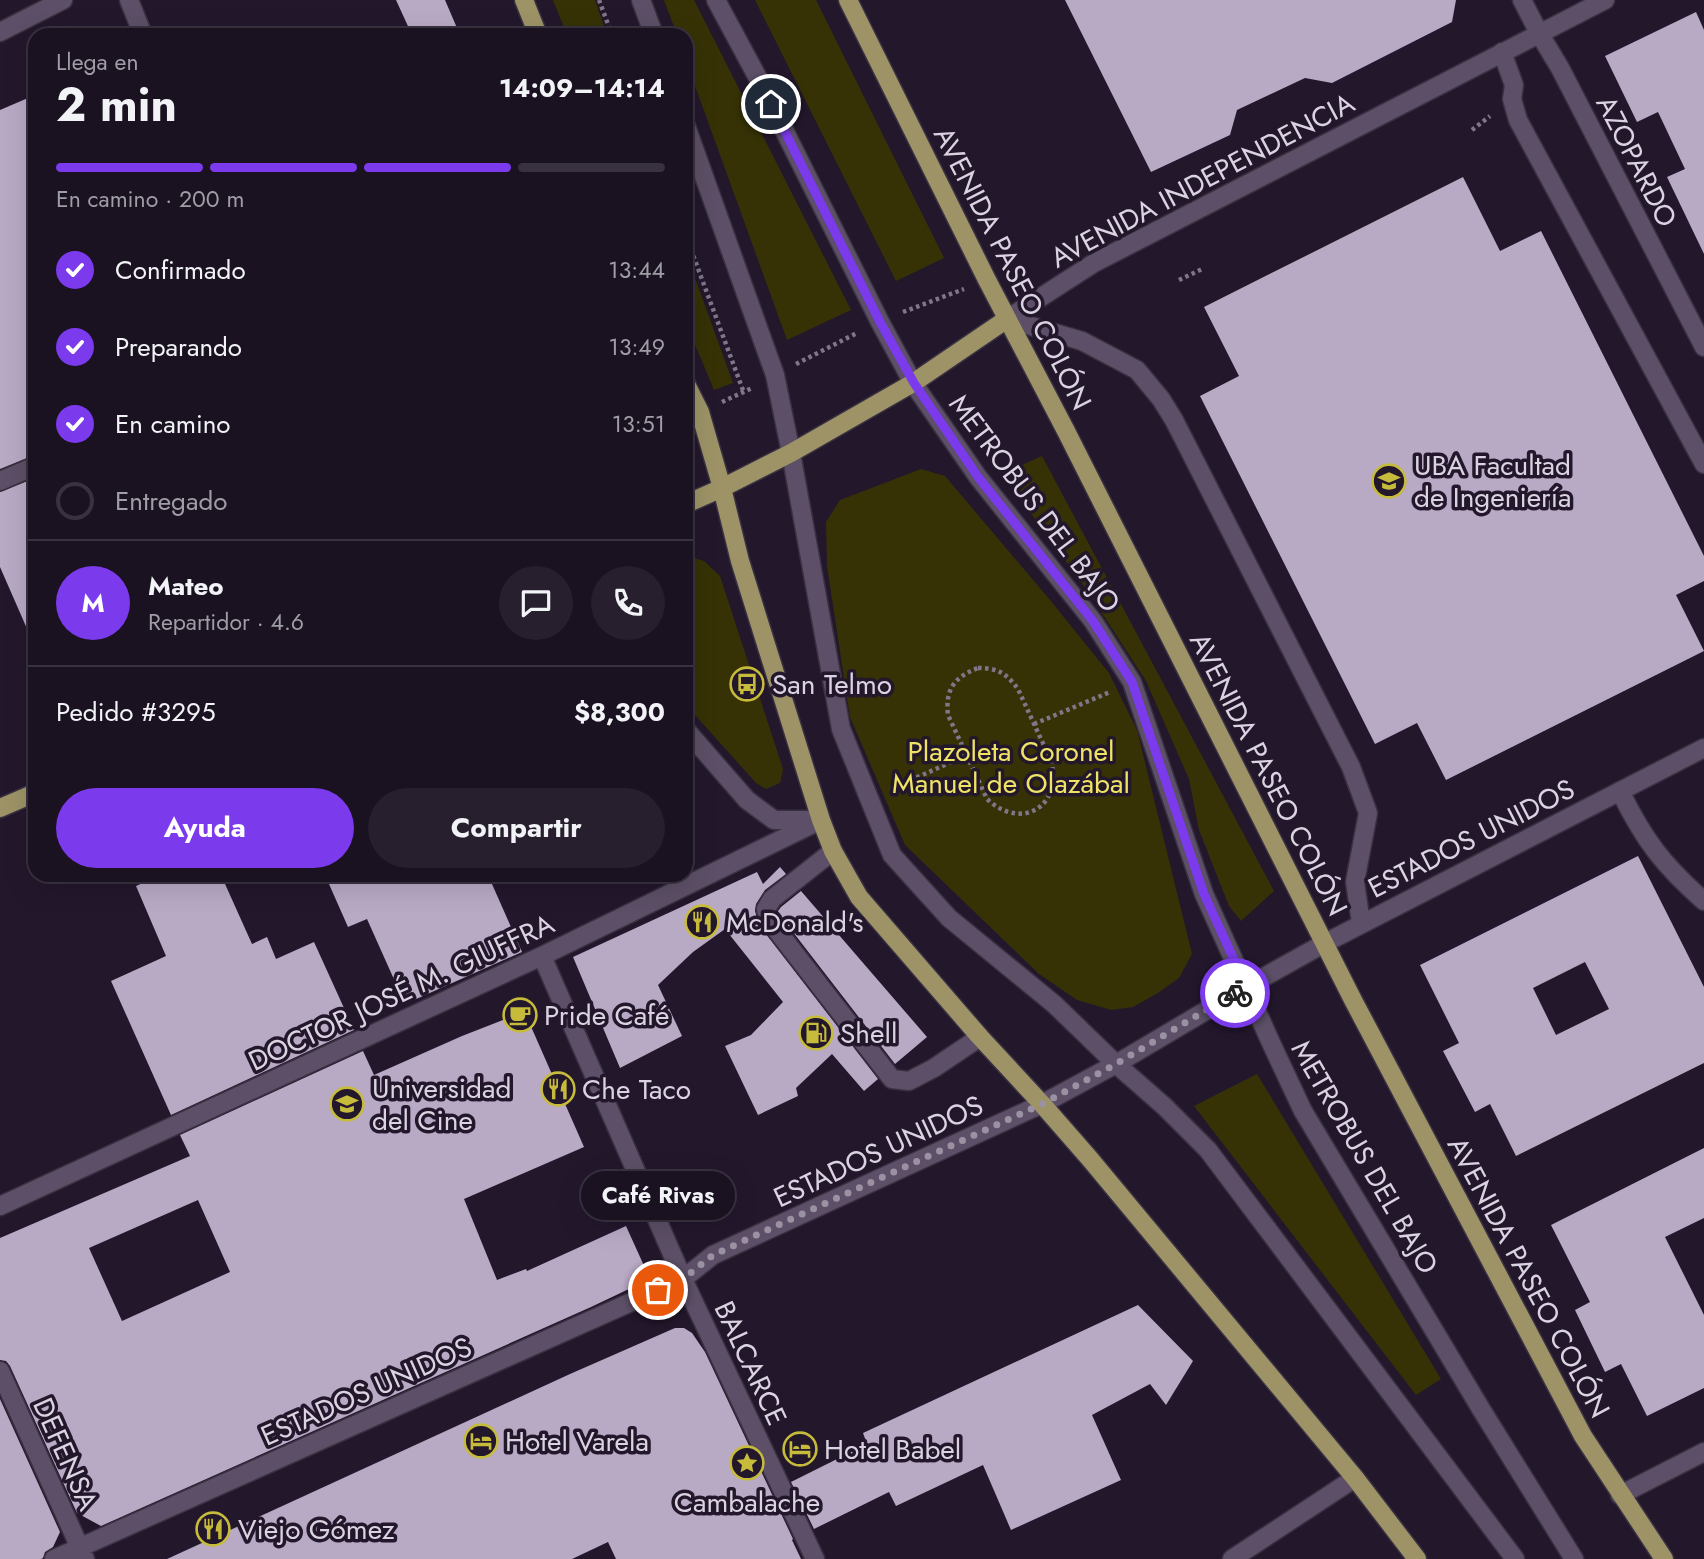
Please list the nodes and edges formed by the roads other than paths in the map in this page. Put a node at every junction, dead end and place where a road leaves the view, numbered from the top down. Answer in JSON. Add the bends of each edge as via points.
{"nodes":[{"id":1,"x":62,"y":0,"type":"edge"},
{"id":2,"x":129,"y":0,"type":"edge"},
{"id":3,"x":524,"y":0,"type":"edge"},
{"id":4,"x":641,"y":0,"type":"edge"},
{"id":5,"x":716,"y":0,"type":"edge"},
{"id":6,"x":848,"y":0,"type":"edge"},
{"id":7,"x":1522,"y":0,"type":"edge"},
{"id":8,"x":1605,"y":0,"type":"edge"},
{"id":9,"x":140,"y":28,"type":"edge"},
{"id":10,"x":535,"y":28,"type":"edge"},
{"id":11,"x":651,"y":28,"type":"edge"},
{"id":12,"x":0,"y":32,"type":"edge"},
{"id":13,"x":1539,"y":33,"type":"junction"},
{"id":14,"x":1502,"y":52,"type":"junction"},
{"id":15,"x":693,"y":146,"type":"edge"},
{"id":16,"x":1007,"y":319,"type":"junction"},
{"id":17,"x":1704,"y":347,"type":"edge"},
{"id":18,"x":914,"y":383,"type":"junction"},
{"id":19,"x":693,"y":398,"type":"edge"},
{"id":20,"x":791,"y":453,"type":"junction"},
{"id":21,"x":1704,"y":464,"type":"edge"},
{"id":22,"x":28,"y":469,"type":"edge"},
{"id":23,"x":0,"y":481,"type":"edge"},
{"id":24,"x":722,"y":488,"type":"junction"},
{"id":25,"x":693,"y":501,"type":"edge"},
{"id":26,"x":693,"y":738,"type":"edge"},
{"id":27,"x":1704,"y":748,"type":"edge"},
{"id":28,"x":1620,"y":791,"type":"junction"},
{"id":29,"x":28,"y":796,"type":"edge"},
{"id":30,"x":0,"y":808,"type":"edge"},
{"id":31,"x":821,"y":820,"type":"junction"},
{"id":32,"x":833,"y":851,"type":"junction"},
{"id":33,"x":1704,"y":901,"type":"edge"},
{"id":34,"x":1361,"y":923,"type":"junction"},
{"id":35,"x":1325,"y":943,"type":"junction"},
{"id":36,"x":542,"y":956,"type":"junction"},
{"id":37,"x":1246,"y":986,"type":"junction"},
{"id":38,"x":980,"y":1037,"type":"junction"},
{"id":39,"x":1116,"y":1064,"type":"junction"},
{"id":40,"x":1042,"y":1104,"type":"junction"},
{"id":41,"x":0,"y":1206,"type":"edge"},
{"id":42,"x":683,"y":1279,"type":"junction"},
{"id":43,"x":0,"y":1371,"type":"edge"},
{"id":44,"x":1704,"y":1452,"type":"edge"},
{"id":45,"x":1355,"y":1478,"type":"junction"},
{"id":46,"x":1620,"y":1495,"type":"junction"},
{"id":47,"x":83,"y":1553,"type":"edge"},
{"id":48,"x":54,"y":1559,"type":"edge"},
{"id":49,"x":815,"y":1559,"type":"edge"},
{"id":50,"x":1232,"y":1559,"type":"edge"},
{"id":51,"x":1417,"y":1559,"type":"edge"},
{"id":52,"x":1514,"y":1559,"type":"edge"},
{"id":53,"x":1574,"y":1559,"type":"edge"},
{"id":54,"x":1664,"y":1559,"type":"edge"}],
"edges":[{"from":1,"to":12,"type":"street"},
{"from":2,"to":9,"type":"street"},
{"from":3,"to":10,"type":"main road"},
{"from":4,"to":11,"type":"street"},
{"from":5,"to":18,"type":"street","name":"METROBUS DEL BAJO"},
{"from":6,"to":16,"type":"main road","name":"AVENIDA PASEO COLÓN"},
{"from":7,"to":13,"type":"street","name":"AZOPARDO"},
{"from":8,"to":13,"type":"street","name":"AVENIDA INDEPENDENCIA"},
{"from":13,"to":14,"type":"street","name":"AVENIDA INDEPENDENCIA"},
{"from":13,"to":17,"type":"street","name":"AZOPARDO"},
{"from":14,"to":16,"type":"street","name":"AVENIDA INDEPENDENCIA","via":[[1094,263]]},
{"from":14,"to":21,"type":"street","via":[[1514,85],[1512,99],[1518,120]]},
{"from":15,"to":20,"type":"street","via":[[775,375]]},
{"from":16,"to":18,"type":"main road","name":"AVENIDA INDEPENDENCIA"},
{"from":16,"to":34,"type":"street","via":[[1082,341],[1137,370],[1174,420],[1351,767],[1368,813],[1355,882]]},
{"from":16,"to":35,"type":"main road","name":"AVENIDA PASEO COLÓN"},
{"from":18,"to":20,"type":"main road","name":"AVENIDA INDEPENDENCIA"},
{"from":18,"to":37,"type":"street","name":"METROBUS DEL BAJO","via":[[978,477],[1093,621],[1132,682],[1204,894]]},
{"from":19,"to":24,"type":"main road"},
{"from":20,"to":24,"type":"main road","name":"AVENIDA INDEPENDENCIA"},
{"from":20,"to":39,"type":"street","via":[[841,729],[892,855],[949,918],[1054,1004]]},
{"from":22,"to":23,"type":"street"},
{"from":24,"to":25,"type":"main road","name":"AVENIDA INDEPENDENCIA"},
{"from":24,"to":31,"type":"main road","via":[[740,561]]},
{"from":26,"to":31,"type":"street","via":[[747,800],[774,820]]},
{"from":27,"to":28,"type":"street","name":"ESTADOS UNIDOS"},
{"from":28,"to":33,"type":"street","via":[[1659,857]]},
{"from":28,"to":34,"type":"street","name":"ESTADOS UNIDOS"},
{"from":29,"to":30,"type":"main road"},
{"from":31,"to":32,"type":"main road"},
{"from":31,"to":36,"type":"street","name":"DOCTOR JOSÉ M. GIUFFRA"},
{"from":32,"to":38,"type":"main road","via":[[859,897]]},
{"from":32,"to":38,"type":"street","via":[[772,899],[766,909],[768,919],[892,1079],[909,1081]]},
{"from":34,"to":35,"type":"street","name":"ESTADOS UNIDOS"},
{"from":35,"to":37,"type":"street","name":"ESTADOS UNIDOS"},
{"from":35,"to":46,"type":"main road","name":"AVENIDA PASEO COLÓN","via":[[1583,1436]]},
{"from":36,"to":41,"type":"street","name":"DOCTOR JOSÉ M. GIUFFRA"},
{"from":36,"to":42,"type":"street","name":"BALCARCE"},
{"from":37,"to":39,"type":"street","name":"ESTADOS UNIDOS"},
{"from":37,"to":53,"type":"street","name":"METROBUS DEL BAJO","via":[[1303,1111]]},
{"from":38,"to":40,"type":"main road"},
{"from":39,"to":40,"type":"street","name":"ESTADOS UNIDOS"},
{"from":39,"to":52,"type":"street","via":[[1208,1150]]},
{"from":40,"to":42,"type":"street","name":"ESTADOS UNIDOS","via":[[713,1255]]},
{"from":40,"to":45,"type":"main road"},
{"from":42,"to":47,"type":"street","name":"ESTADOS UNIDOS"},
{"from":42,"to":49,"type":"street","name":"BALCARCE"},
{"from":43,"to":47,"type":"street","name":"DEFENSA"},
{"from":44,"to":46,"type":"street"},
{"from":45,"to":50,"type":"street"},
{"from":45,"to":51,"type":"main road"},
{"from":46,"to":54,"type":"main road","name":"AVENIDA PASEO COLÓN"},
{"from":47,"to":48,"type":"street","name":"ESTADOS UNIDOS"}]}
